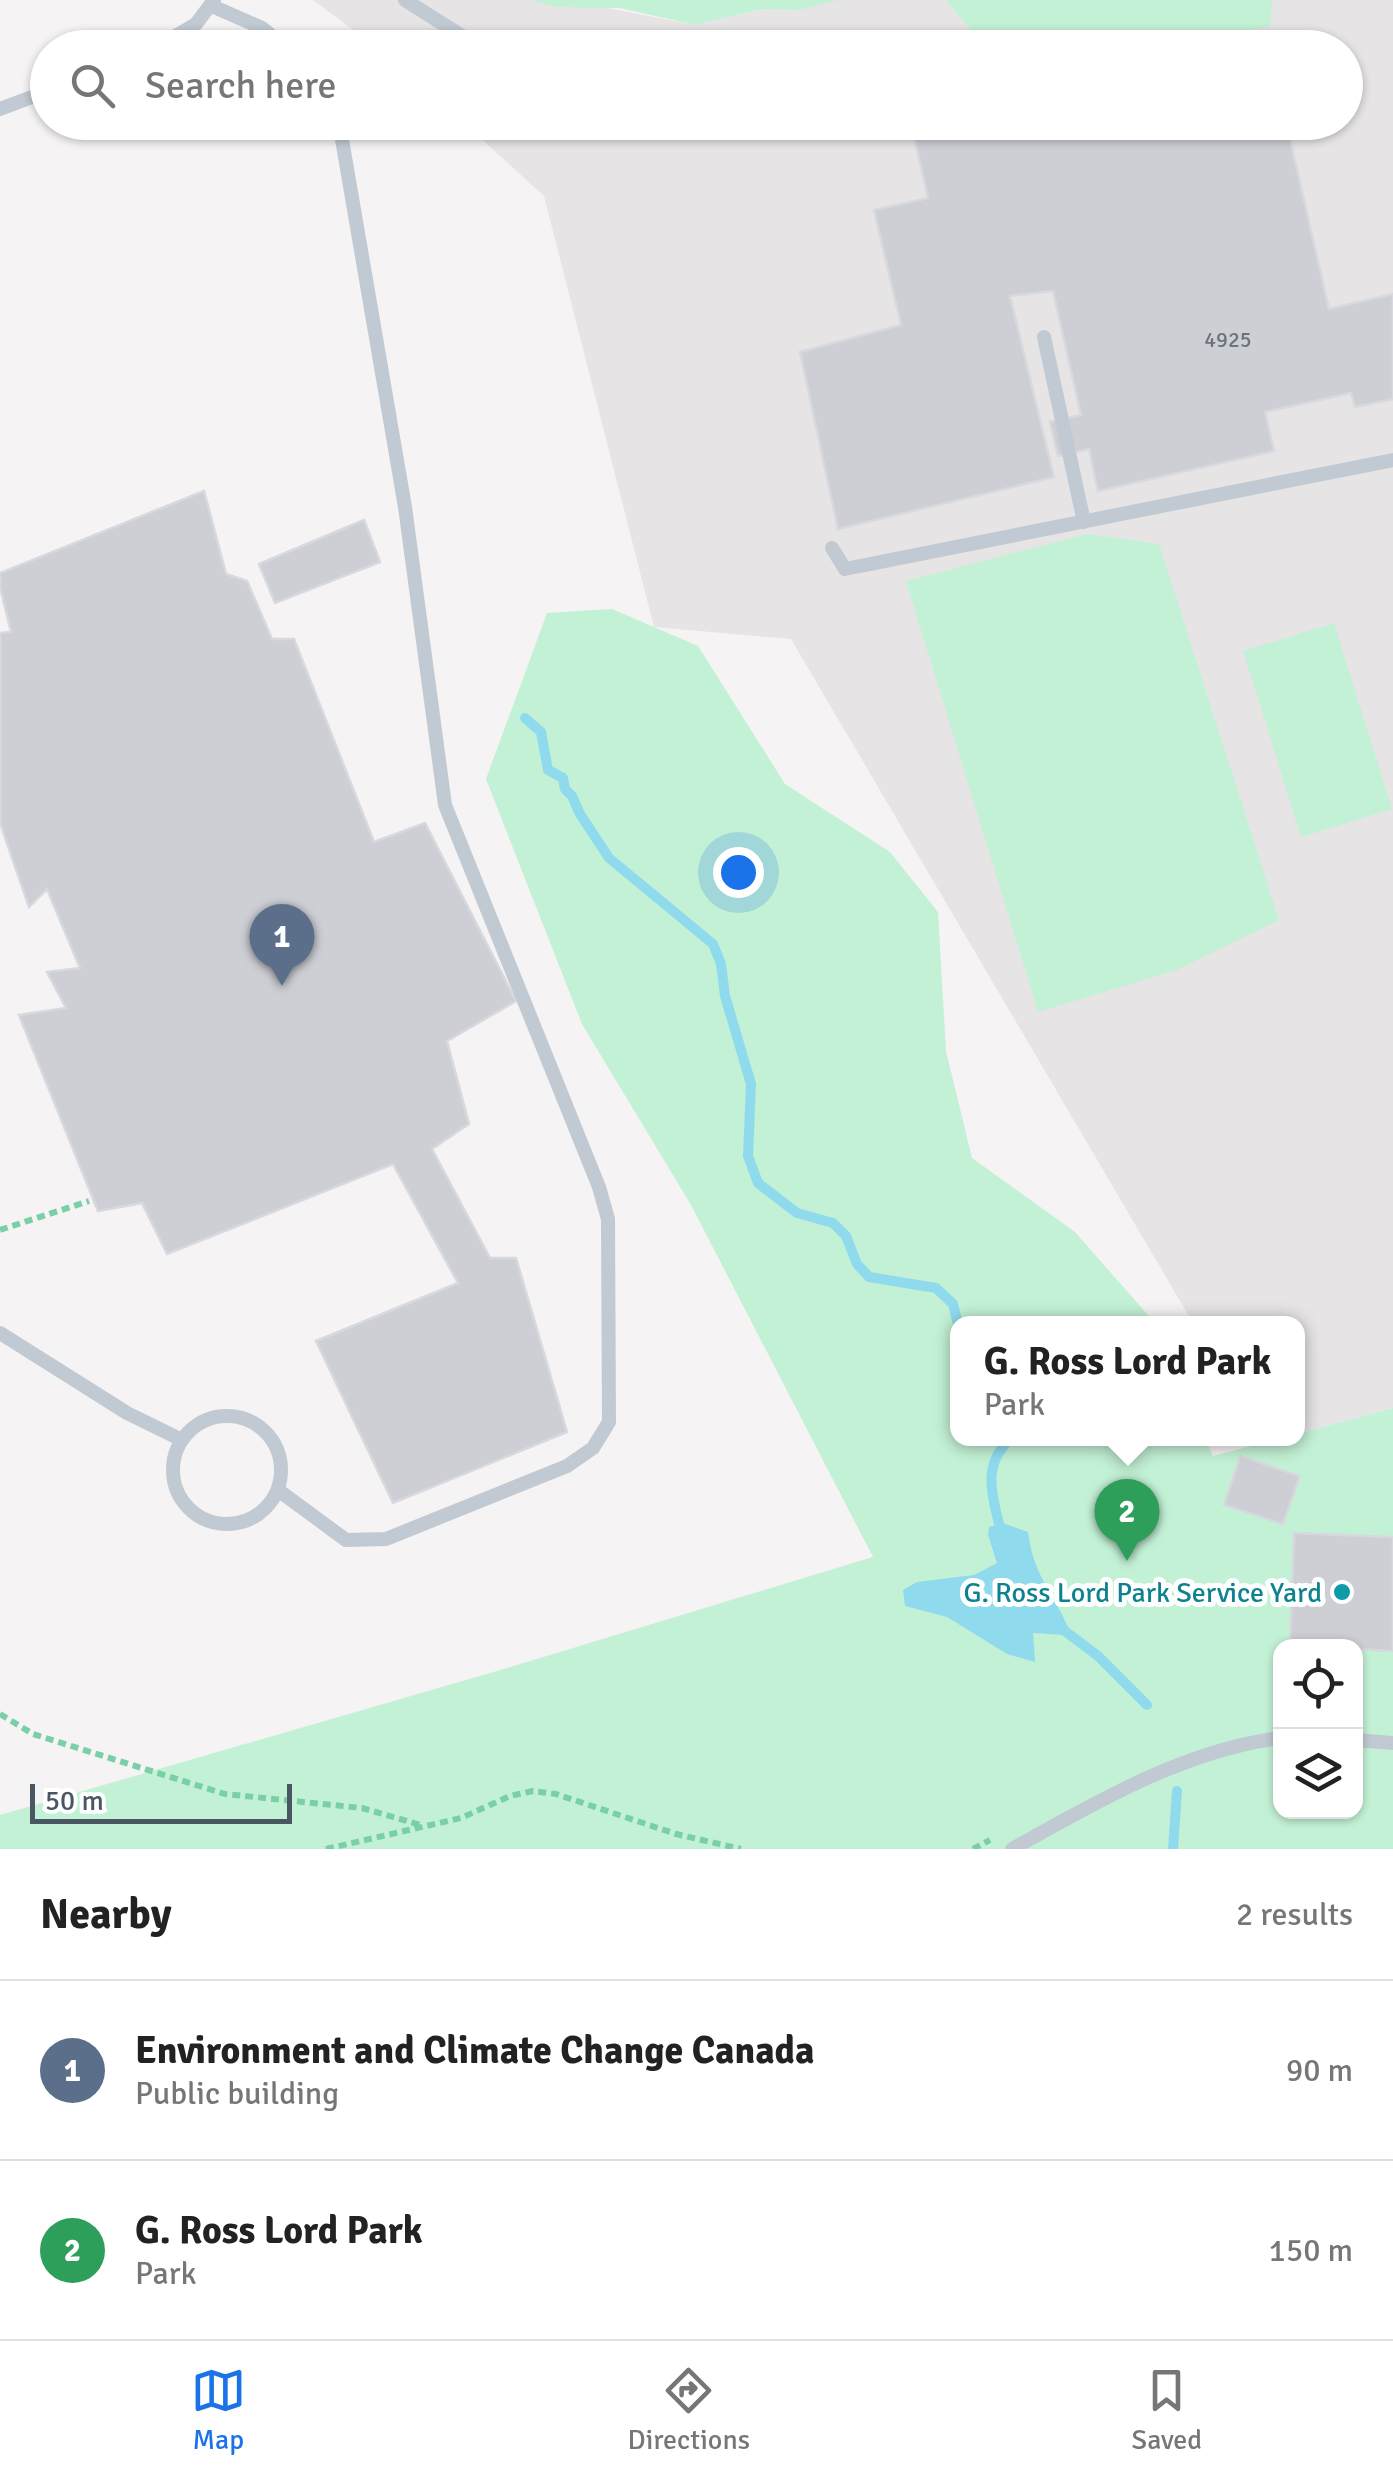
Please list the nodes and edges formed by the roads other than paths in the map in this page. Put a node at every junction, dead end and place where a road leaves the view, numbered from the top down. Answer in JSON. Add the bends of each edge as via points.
{"nodes":[{"id":1,"x":405,"y":0,"type":"edge"},
{"id":2,"x":213,"y":3,"type":"edge"},
{"id":3,"x":186,"y":30,"type":"edge"},
{"id":4,"x":264,"y":30,"type":"edge"},
{"id":5,"x":452,"y":30,"type":"edge"},
{"id":6,"x":30,"y":98,"type":"edge"},
{"id":7,"x":0,"y":110,"type":"edge"},
{"id":8,"x":342,"y":140,"type":"edge"},
{"id":9,"x":1044,"y":337,"type":"dead end"},
{"id":10,"x":1393,"y":460,"type":"edge"},
{"id":11,"x":1084,"y":522,"type":"junction"},
{"id":12,"x":832,"y":548,"type":"dead end"},
{"id":13,"x":0,"y":1333,"type":"edge"},
{"id":14,"x":182,"y":1440,"type":"junction"},
{"id":15,"x":278,"y":1490,"type":"junction"},
{"id":16,"x":1273,"y":1739,"type":"edge"},
{"id":17,"x":1363,"y":1741,"type":"edge"},
{"id":18,"x":1393,"y":1743,"type":"edge"},
{"id":19,"x":1012,"y":1849,"type":"edge"}],
"edges":[{"from":1,"to":5,"type":"lane"},
{"from":2,"to":3,"type":"lane"},
{"from":2,"to":4,"type":"lane"},
{"from":6,"to":7,"type":"lane"},
{"from":8,"to":15,"type":"lane","via":[[405,507],[445,805],[600,1186],[608,1218],[611,1389],[609,1422],[594,1448],[567,1466],[386,1539],[346,1540]]},
{"from":9,"to":11,"type":"lane"},
{"from":10,"to":11,"type":"lane"},
{"from":11,"to":12,"type":"lane","via":[[845,570]]},
{"from":13,"to":14,"type":"lane"},
{"from":14,"to":15,"type":"lane","via":[[227,1416],[260,1427],[280,1456]]},
{"from":14,"to":15,"type":"lane","via":[[175,1457],[178,1492],[202,1518],[238,1523],[254,1517]]},
{"from":16,"to":19,"type":"lane","via":[[1198,1757]]},
{"from":17,"to":18,"type":"lane"}]}
